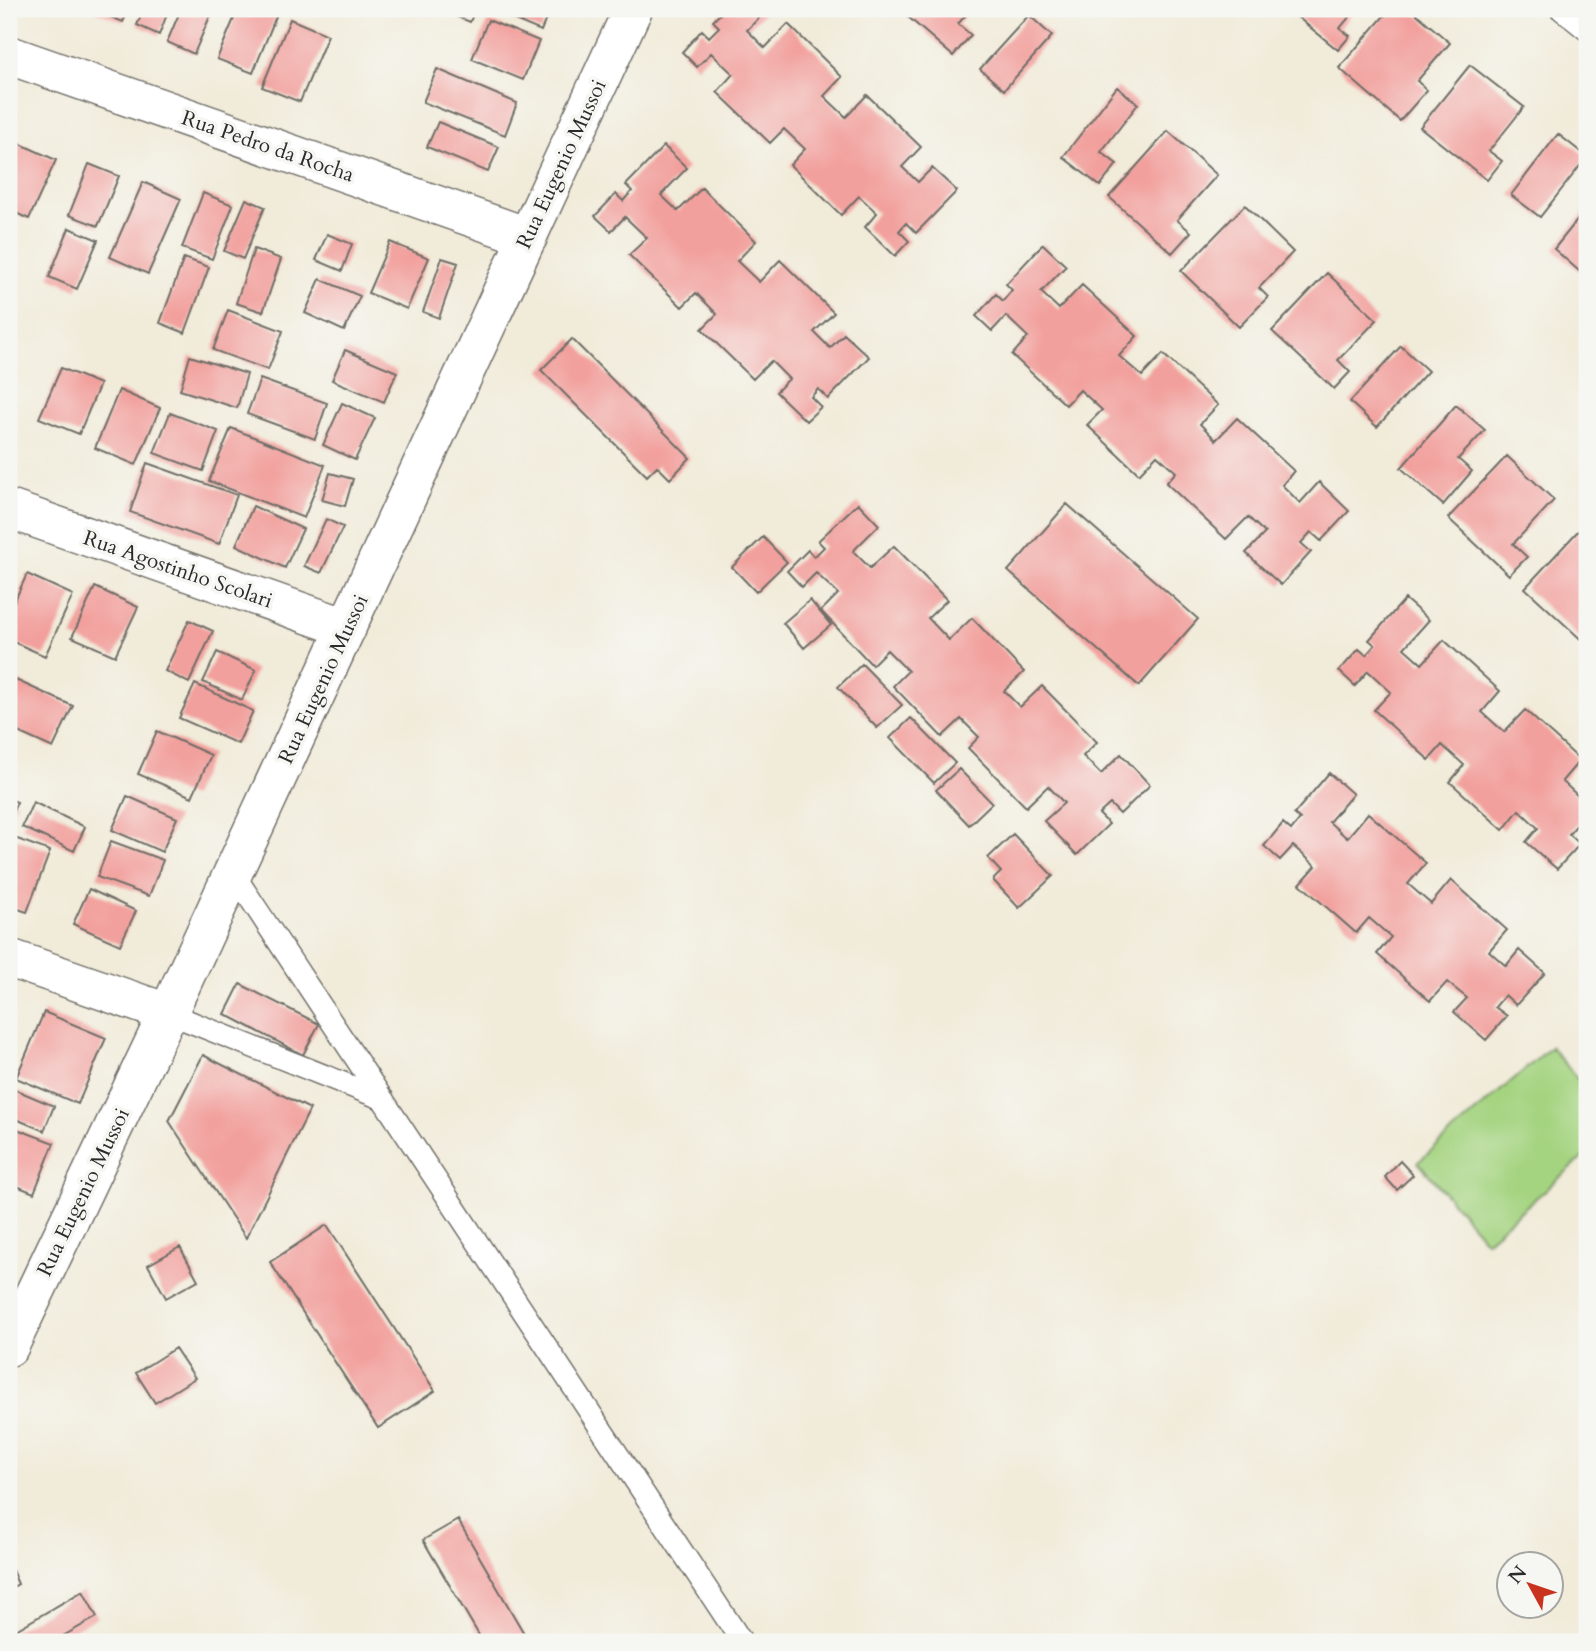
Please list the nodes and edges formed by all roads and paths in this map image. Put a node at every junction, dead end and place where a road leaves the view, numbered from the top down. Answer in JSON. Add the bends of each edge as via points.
{"nodes":[{"id":1,"x":633,"y":9,"type":"edge"},
{"id":2,"x":1560,"y":9,"type":"edge"},
{"id":3,"x":1587,"y":30,"type":"edge"},
{"id":4,"x":9,"y":55,"type":"edge"},
{"id":5,"x":528,"y":237,"type":"junction"},
{"id":6,"x":9,"y":509,"type":"edge"},
{"id":7,"x":346,"y":628,"type":"junction"},
{"id":8,"x":233,"y":873,"type":"junction"},
{"id":9,"x":9,"y":958,"type":"edge"},
{"id":10,"x":168,"y":1013,"type":"junction"},
{"id":11,"x":383,"y":1099,"type":"junction"},
{"id":12,"x":9,"y":1347,"type":"edge"},
{"id":13,"x":742,"y":1642,"type":"edge"}],
"edges":[{"from":1,"to":5,"type":"street","name":"Rua Eugenio Mussoi"},
{"from":2,"to":3,"type":"lane"},
{"from":4,"to":5,"type":"street","name":"Rua Pedro da Rocha"},
{"from":5,"to":7,"type":"street","name":"Rua Eugenio Mussoi"},
{"from":6,"to":7,"type":"street","name":"Rua Agostinho Scolari"},
{"from":7,"to":8,"type":"street","name":"Rua Eugenio Mussoi"},
{"from":8,"to":10,"type":"street","name":"Rua Eugenio Mussoi"},
{"from":8,"to":11,"type":"lane"},
{"from":9,"to":10,"type":"street"},
{"from":10,"to":11,"type":"lane"},
{"from":10,"to":12,"type":"street","name":"Rua Eugenio Mussoi"},
{"from":11,"to":13,"type":"lane"}]}
